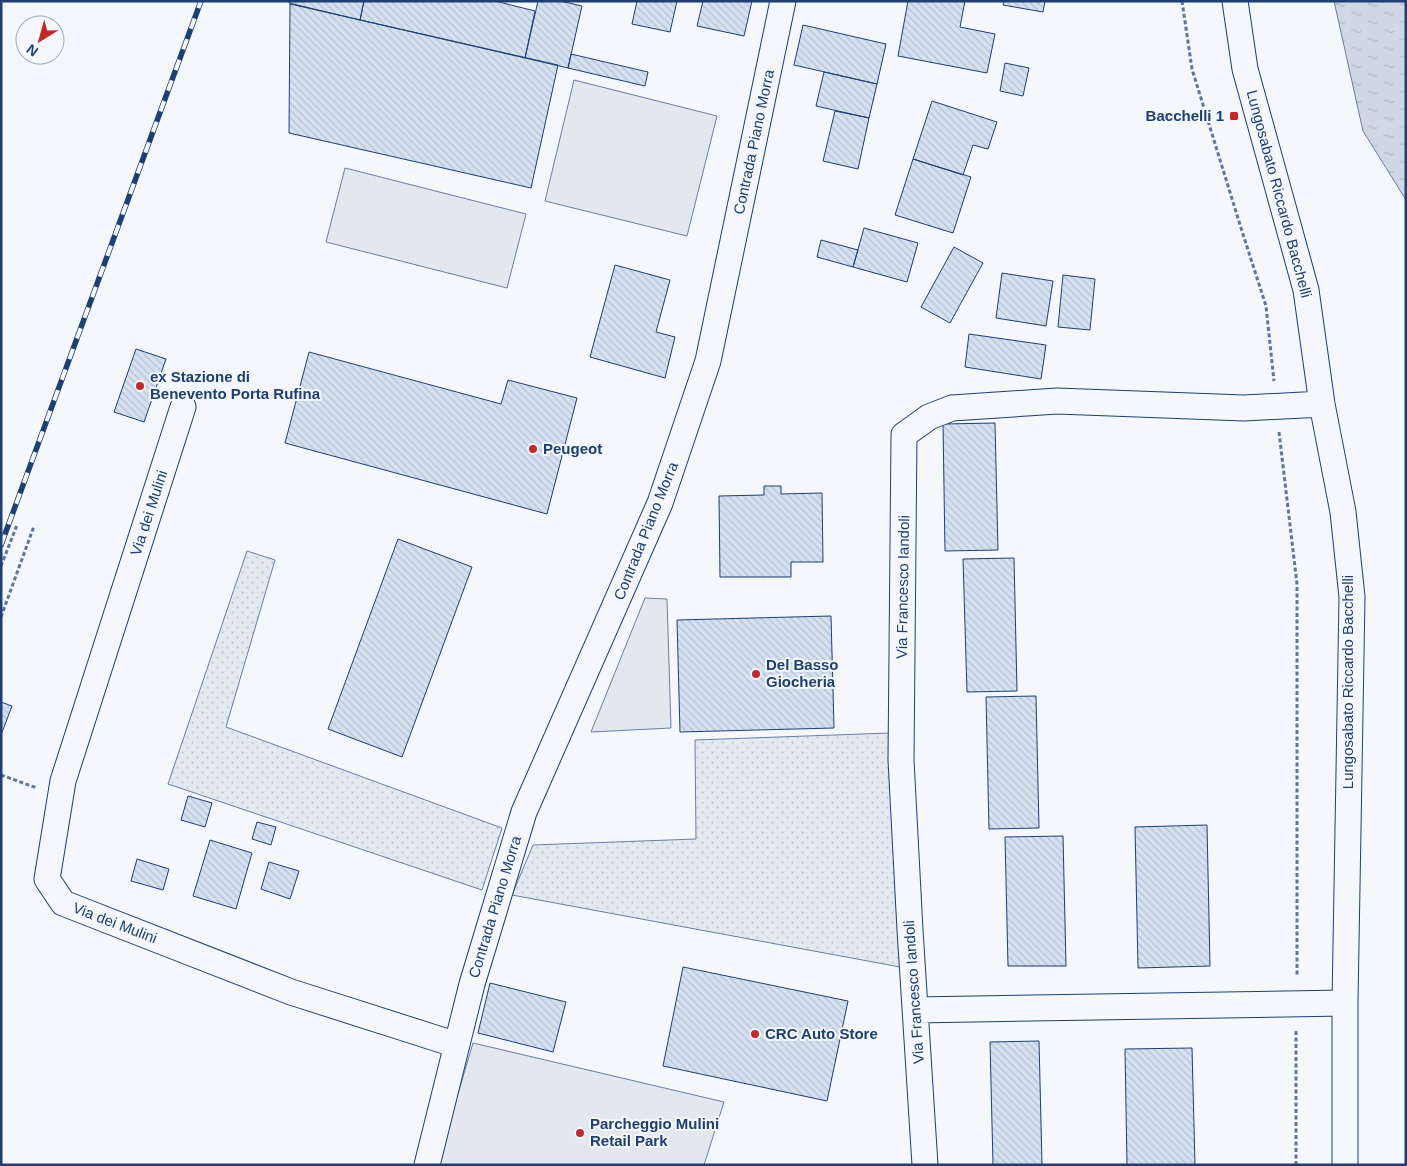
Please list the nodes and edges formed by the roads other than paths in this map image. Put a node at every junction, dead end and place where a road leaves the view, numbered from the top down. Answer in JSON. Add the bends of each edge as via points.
{"nodes":[{"id":1,"x":783,"y":1,"type":"edge"},
{"id":2,"x":1235,"y":1,"type":"edge"},
{"id":3,"x":1322,"y":404,"type":"junction"},
{"id":4,"x":183,"y":407,"type":"dead end"},
{"id":5,"x":1345,"y":1002,"type":"junction"},
{"id":6,"x":915,"y":1010,"type":"junction"},
{"id":7,"x":457,"y":1045,"type":"junction"},
{"id":8,"x":427,"y":1165,"type":"edge"},
{"id":9,"x":925,"y":1165,"type":"edge"},
{"id":10,"x":1345,"y":1165,"type":"edge"}],
"edges":[{"from":1,"to":7,"type":"street","name":"Contrada Piano Morra","via":[[708,361],[660,503],[524,812]]},
{"from":2,"to":3,"type":"street","name":"Lungosabato Riccardo Bacchelli","via":[[1245,69],[1306,290]]},
{"from":3,"to":5,"type":"street","name":"Lungosabato Riccardo Bacchelli","via":[[1343,512],[1352,597]]},
{"from":3,"to":6,"type":"street","name":"Via Francesco Iandoli","via":[[1244,408],[1057,401],[952,408],[928,417],[904,436],[901,760]]},
{"from":4,"to":7,"type":"street","name":"Via dei Mulini","via":[[63,781],[47,879],[64,904],[291,992]]},
{"from":5,"to":6,"type":"street"},
{"from":5,"to":10,"type":"street","name":"Lungosabato Riccardo Bacchelli"},
{"from":6,"to":9,"type":"street","name":"Via Francesco Iandoli"},
{"from":7,"to":8,"type":"street"}]}
